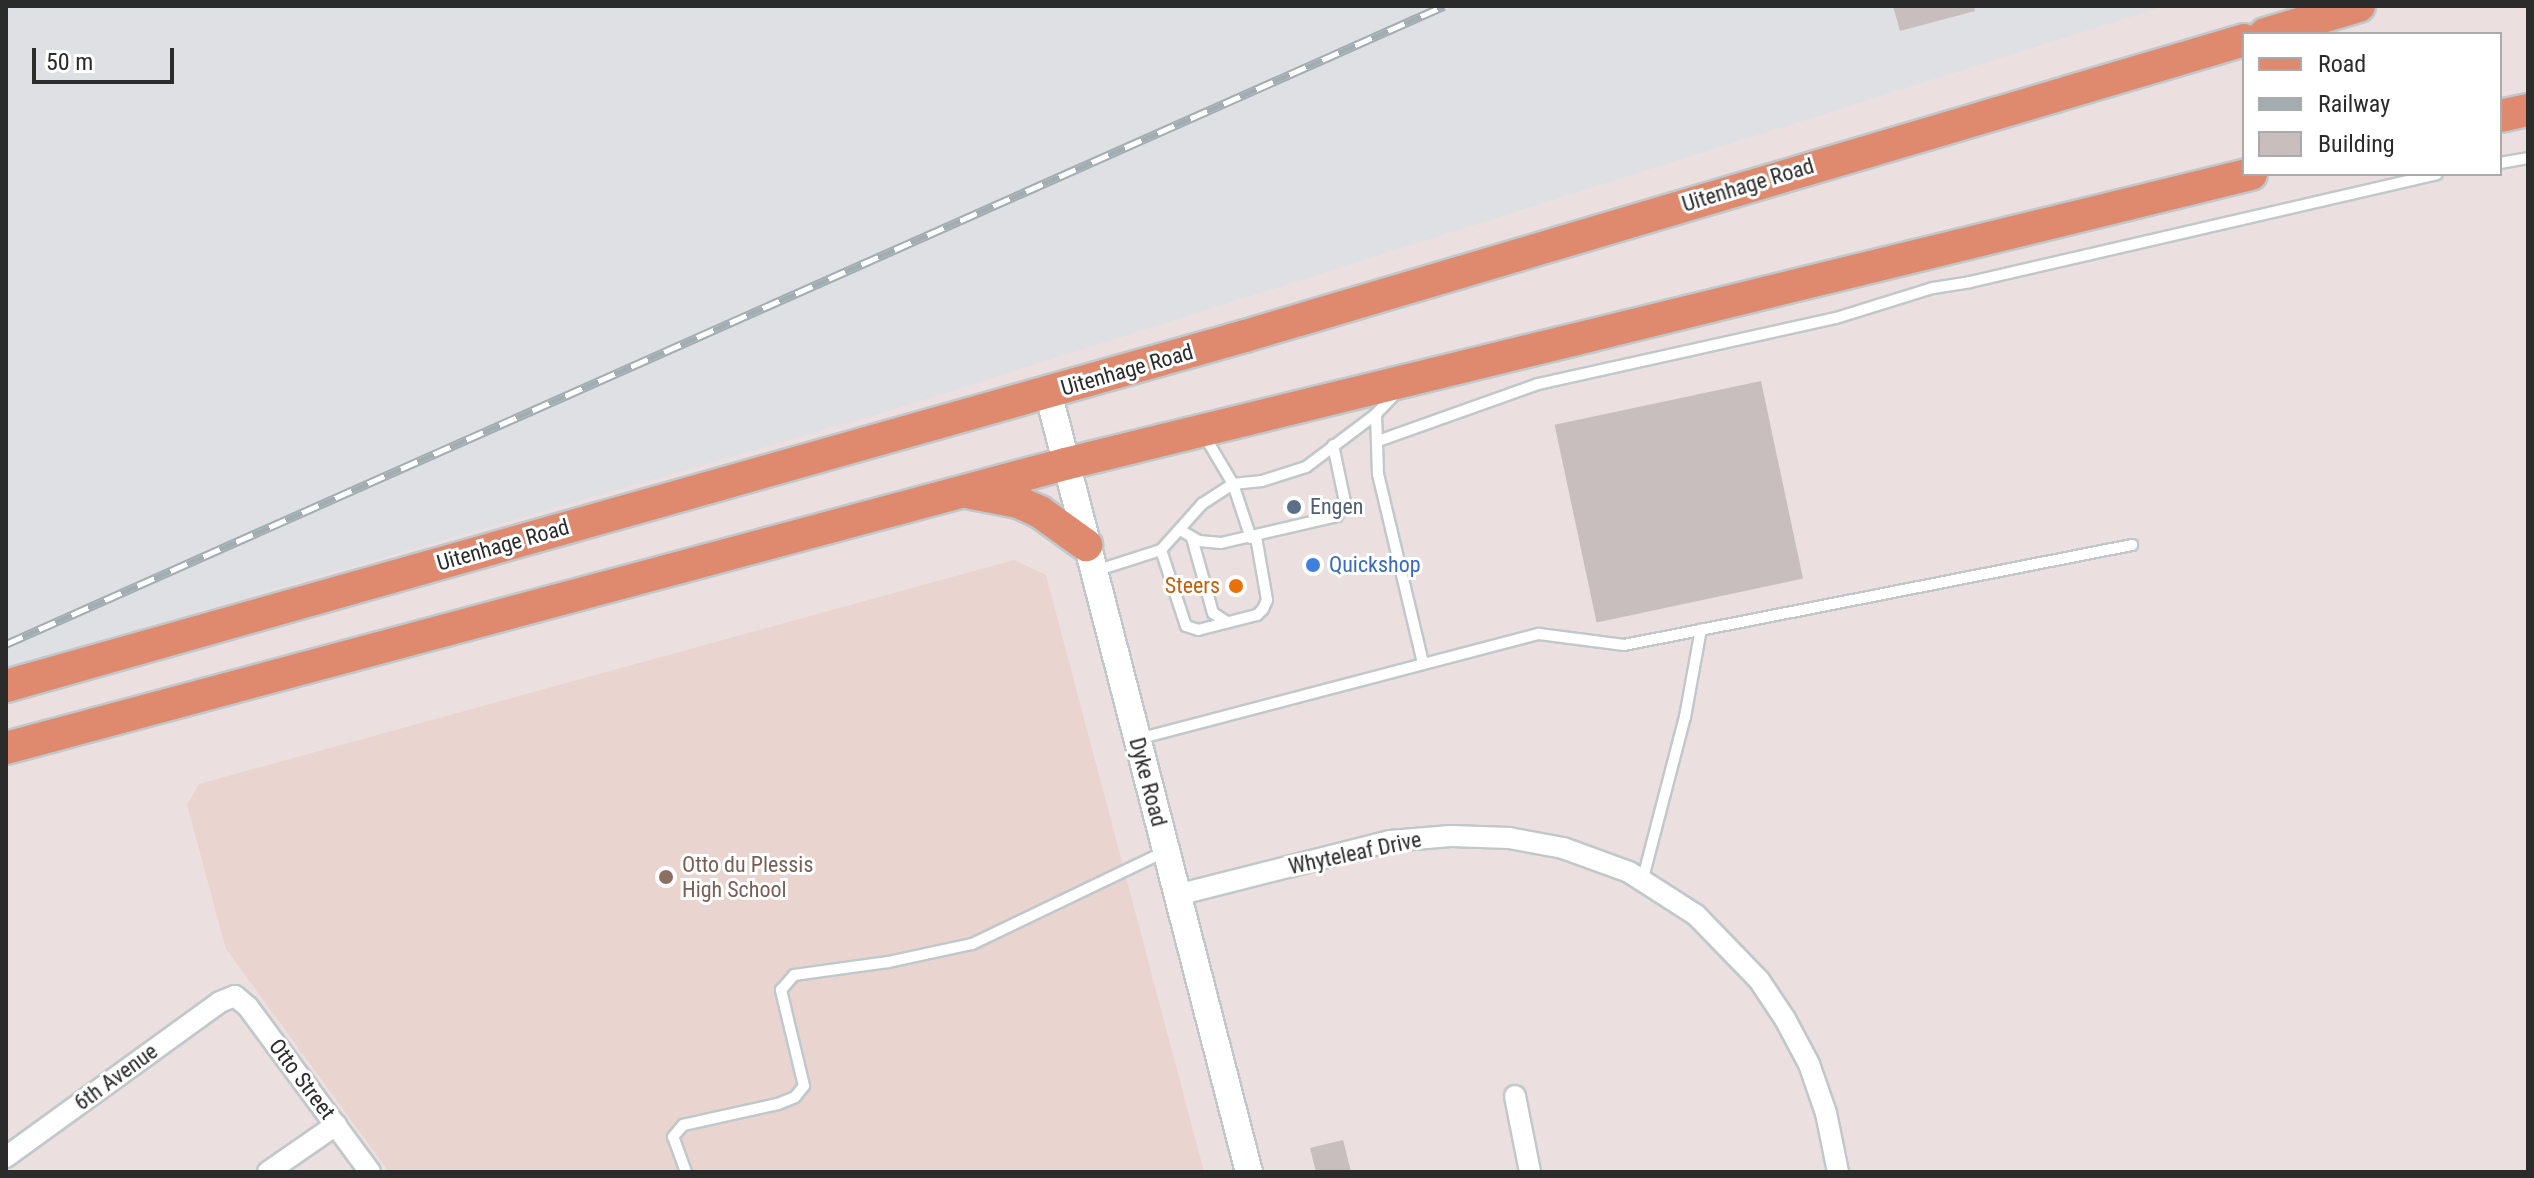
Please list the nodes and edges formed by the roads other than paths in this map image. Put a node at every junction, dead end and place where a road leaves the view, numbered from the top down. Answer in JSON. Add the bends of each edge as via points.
{"nodes":[{"id":1,"x":2359,"y":6,"type":"edge"},
{"id":2,"x":2272,"y":32,"type":"edge"},
{"id":3,"x":2242,"y":41,"type":"edge"},
{"id":4,"x":2528,"y":158,"type":"edge"},
{"id":5,"x":2502,"y":163,"type":"edge"},
{"id":6,"x":2243,"y":176,"type":"edge"},
{"id":7,"x":2428,"y":176,"type":"edge"},
{"id":8,"x":1404,"y":383,"type":"junction"},
{"id":9,"x":1048,"y":392,"type":"junction"},
{"id":10,"x":1376,"y":414,"type":"junction"},
{"id":11,"x":1202,"y":434,"type":"junction"},
{"id":12,"x":1378,"y":441,"type":"junction"},
{"id":13,"x":1333,"y":445,"type":"junction"},
{"id":14,"x":1065,"y":464,"type":"junction"},
{"id":15,"x":1233,"y":484,"type":"junction"},
{"id":16,"x":965,"y":492,"type":"junction"},
{"id":17,"x":1180,"y":530,"type":"junction"},
{"id":18,"x":1254,"y":537,"type":"junction"},
{"id":19,"x":1192,"y":538,"type":"junction"},
{"id":20,"x":2132,"y":545,"type":"dead end"},
{"id":21,"x":1161,"y":550,"type":"junction"},
{"id":22,"x":1089,"y":558,"type":"junction"},
{"id":23,"x":1227,"y":622,"type":"junction"},
{"id":24,"x":1701,"y":629,"type":"junction"},
{"id":25,"x":1423,"y":663,"type":"junction"},
{"id":26,"x":6,"y":686,"type":"edge"},
{"id":27,"x":1136,"y":739,"type":"junction"},
{"id":28,"x":6,"y":748,"type":"edge"},
{"id":29,"x":1166,"y":852,"type":"junction"},
{"id":30,"x":1643,"y":878,"type":"junction"},
{"id":31,"x":1177,"y":895,"type":"junction"},
{"id":32,"x":227,"y":998,"type":"joint"},
{"id":33,"x":1515,"y":1096,"type":"dead end"},
{"id":34,"x":336,"y":1125,"type":"junction"},
{"id":35,"x":6,"y":1157,"type":"edge"},
{"id":36,"x":268,"y":1172,"type":"edge"},
{"id":37,"x":370,"y":1172,"type":"edge"},
{"id":38,"x":686,"y":1172,"type":"edge"},
{"id":39,"x":1249,"y":1172,"type":"edge"},
{"id":40,"x":1530,"y":1172,"type":"edge"},
{"id":41,"x":1838,"y":1172,"type":"edge"}],
"edges":[{"from":1,"to":2,"type":"main road"},
{"from":3,"to":9,"type":"main road","name":"Uitenhage Road"},
{"from":4,"to":5,"type":"lane"},
{"from":6,"to":8,"type":"main road"},
{"from":7,"to":12,"type":"lane","via":[[1538,384]]},
{"from":8,"to":10,"type":"lane"},
{"from":8,"to":11,"type":"main road"},
{"from":9,"to":14,"type":"street","name":"Dyke Road"},
{"from":9,"to":26,"type":"main road","name":"Uitenhage Road"},
{"from":10,"to":12,"type":"lane"},
{"from":10,"to":13,"type":"lane"},
{"from":11,"to":14,"type":"main road"},
{"from":11,"to":15,"type":"lane"},
{"from":12,"to":25,"type":"lane","via":[[1378,474]]},
{"from":13,"to":15,"type":"lane","via":[[1306,467]]},
{"from":13,"to":18,"type":"lane","via":[[1342,479],[1342,511]]},
{"from":14,"to":16,"type":"main road"},
{"from":14,"to":22,"type":"street","name":"Dyke Road"},
{"from":15,"to":17,"type":"lane","via":[[1202,504]]},
{"from":15,"to":18,"type":"lane"},
{"from":16,"to":22,"type":"main road","via":[[1040,512]]},
{"from":16,"to":28,"type":"main road"},
{"from":17,"to":19,"type":"lane"},
{"from":17,"to":21,"type":"lane"},
{"from":18,"to":19,"type":"lane","via":[[1221,543]]},
{"from":18,"to":23,"type":"lane","via":[[1267,600],[1257,615]]},
{"from":19,"to":23,"type":"lane","via":[[1213,613]]},
{"from":20,"to":24,"type":"lane"},
{"from":21,"to":22,"type":"lane"},
{"from":21,"to":23,"type":"lane","via":[[1186,626],[1198,630]]},
{"from":22,"to":27,"type":"street","name":"Dyke Road"},
{"from":24,"to":25,"type":"lane","via":[[1624,645],[1539,634]]},
{"from":24,"to":30,"type":"lane","via":[[1685,717]]},
{"from":25,"to":27,"type":"lane"},
{"from":27,"to":29,"type":"street","name":"Dyke Road"},
{"from":29,"to":31,"type":"street","name":"Dyke Road"},
{"from":29,"to":38,"type":"lane","via":[[972,944],[794,975],[781,990],[804,1086],[778,1104],[683,1125],[673,1137]]},
{"from":30,"to":31,"type":"street","name":"Whyteleaf Drive","via":[[1563,848],[1509,838],[1451,836],[1390,841]]},
{"from":30,"to":41,"type":"street","name":"Whyteleaf Drive","via":[[1686,907],[1731,948],[1785,1019],[1818,1088]]},
{"from":31,"to":39,"type":"street","name":"Dyke Road"},
{"from":32,"to":34,"type":"street","name":"Otto Street","via":[[242,1001]]},
{"from":32,"to":35,"type":"street","name":"6th Avenue"},
{"from":33,"to":40,"type":"street"},
{"from":34,"to":36,"type":"street"},
{"from":34,"to":37,"type":"street","name":"Otto Street"}]}
